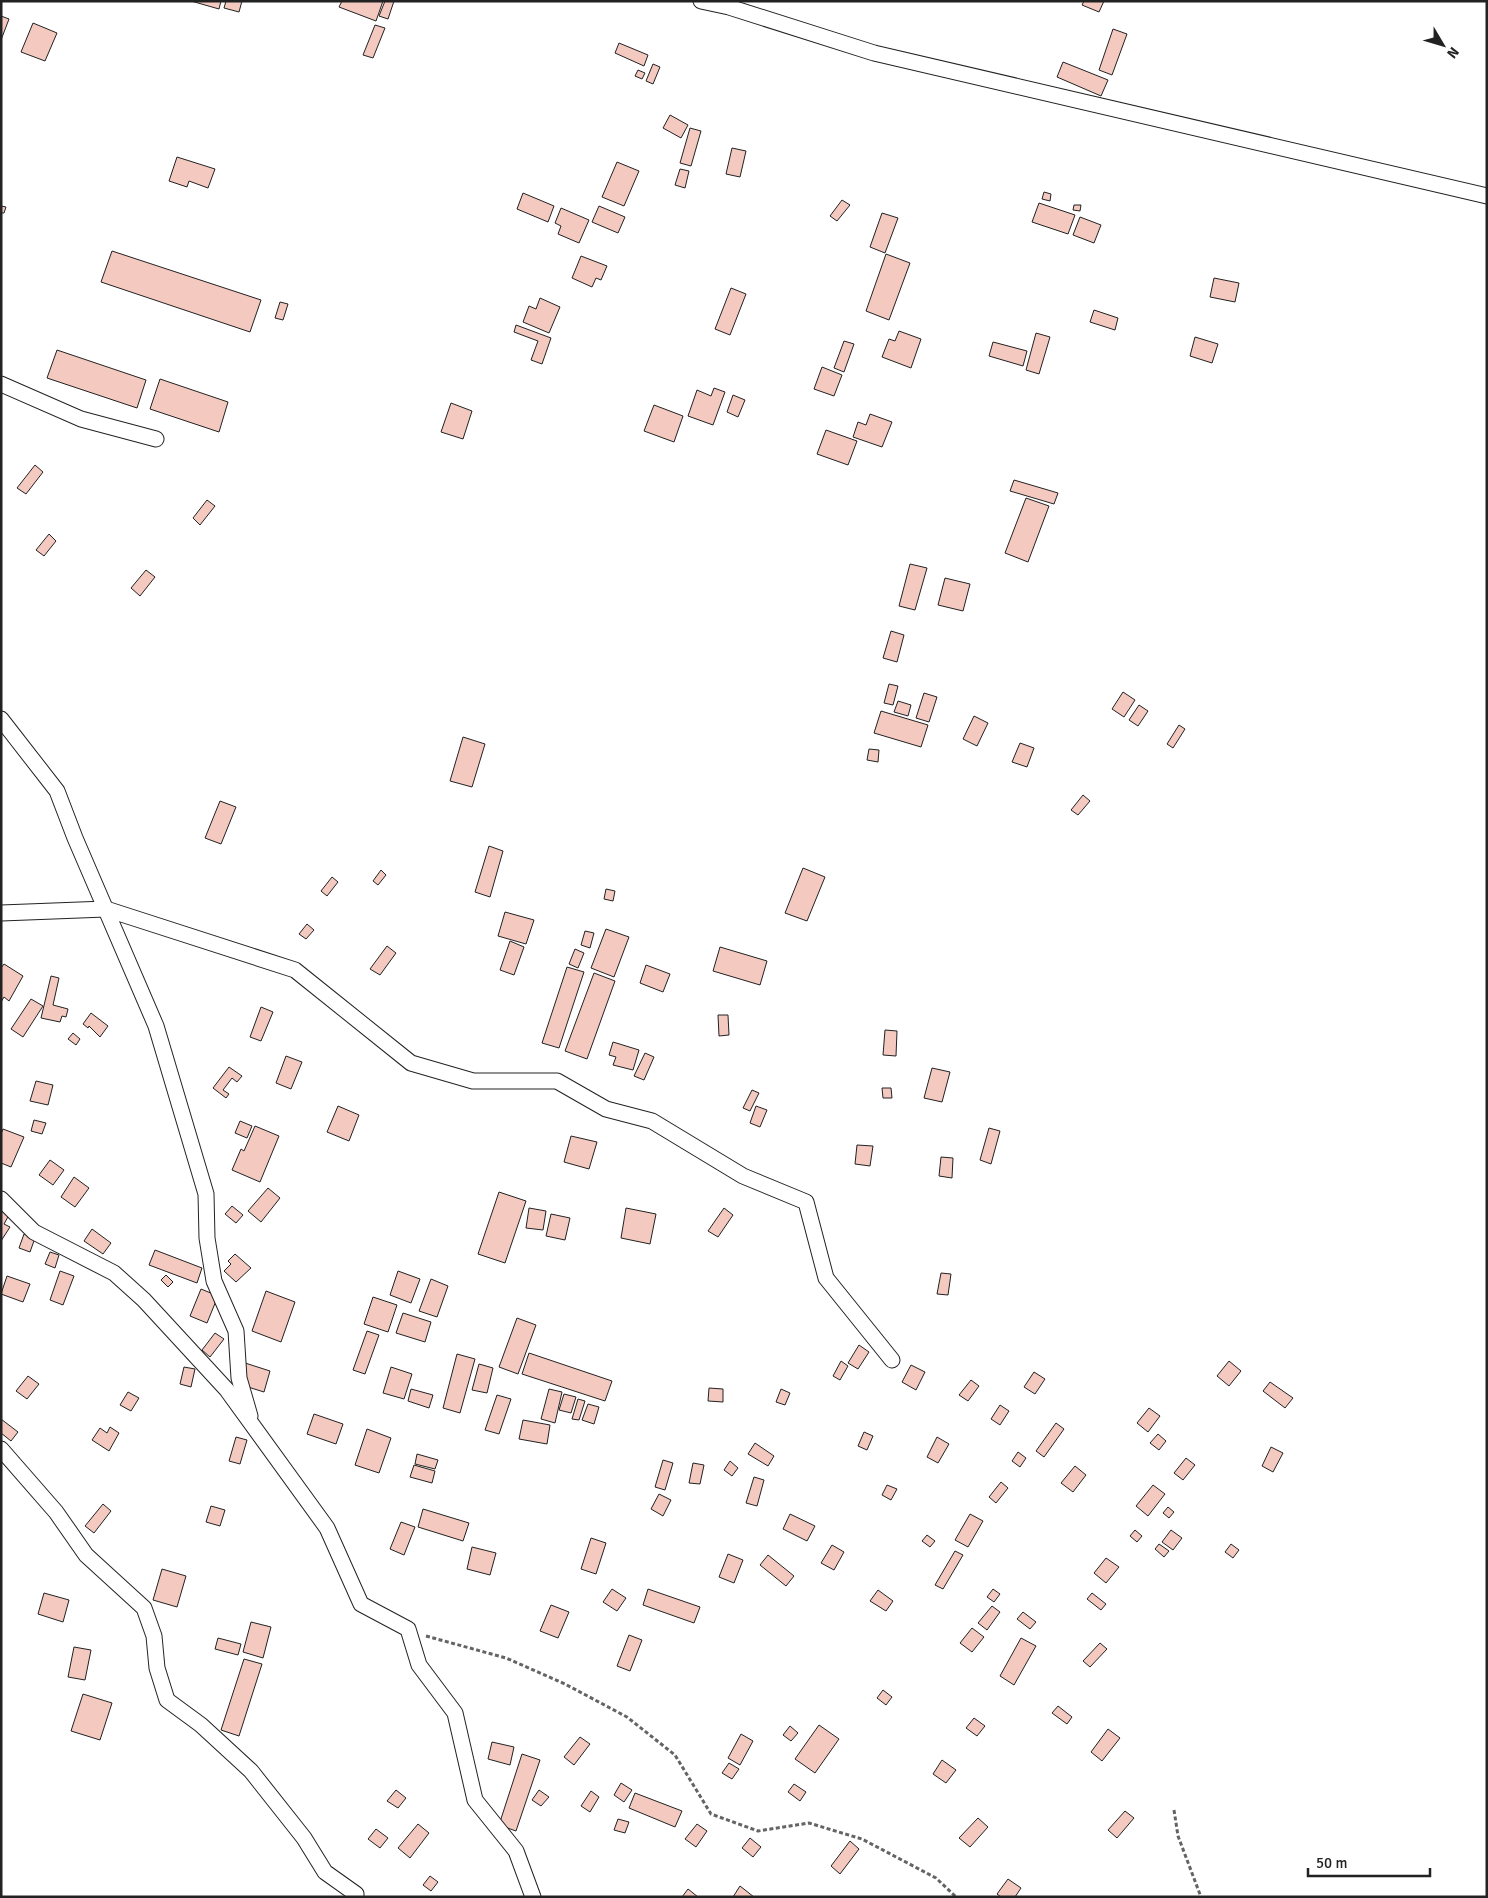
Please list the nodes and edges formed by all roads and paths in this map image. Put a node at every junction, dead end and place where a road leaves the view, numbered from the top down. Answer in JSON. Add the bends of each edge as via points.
{"nodes":[{"id":1,"x":701,"y":1,"type":"edge"},
{"id":2,"x":1487,"y":196,"type":"edge"},
{"id":3,"x":1,"y":384,"type":"edge"},
{"id":4,"x":156,"y":439,"type":"dead end"},
{"id":5,"x":1,"y":719,"type":"edge"},
{"id":6,"x":106,"y":909,"type":"junction"},
{"id":7,"x":1,"y":913,"type":"edge"},
{"id":8,"x":1,"y":1198,"type":"edge"},
{"id":9,"x":892,"y":1360,"type":"dead end"},
{"id":10,"x":253,"y":1427,"type":"junction"},
{"id":11,"x":1,"y":1449,"type":"edge"},
{"id":12,"x":408,"y":1629,"type":"junction"},
{"id":13,"x":1174,"y":1810,"type":"dead end"},
{"id":14,"x":356,"y":1897,"type":"edge"},
{"id":15,"x":534,"y":1897,"type":"edge"},
{"id":16,"x":956,"y":1897,"type":"edge"},
{"id":17,"x":1201,"y":1897,"type":"edge"}],
"edges":[{"from":1,"to":2,"type":"street","via":[[874,53]]},
{"from":3,"to":4,"type":"street","via":[[80,419]]},
{"from":5,"to":6,"type":"street","via":[[58,791]]},
{"from":6,"to":7,"type":"street"},
{"from":6,"to":9,"type":"street","via":[[295,970],[411,1063],[473,1081],[557,1081],[606,1109],[652,1121],[742,1176],[806,1202],[826,1278]]},
{"from":6,"to":10,"type":"street","via":[[156,1026],[206,1194],[207,1238],[214,1281],[236,1331],[239,1378]]},
{"from":8,"to":10,"type":"street","via":[[34,1232],[114,1273],[144,1300],[227,1390]]},
{"from":10,"to":12,"type":"street","via":[[327,1528],[361,1604]]},
{"from":11,"to":14,"type":"street","via":[[56,1512],[86,1554],[144,1608],[154,1636],[157,1668],[167,1700],[201,1725],[251,1771],[304,1838],[325,1872]]},
{"from":12,"to":15,"type":"street","via":[[419,1665],[455,1714],[475,1800],[516,1851]]},
{"from":12,"to":16,"type":"path","via":[[506,1658],[627,1717],[674,1755],[711,1814],[758,1831],[809,1823],[862,1839],[936,1878]]},
{"from":13,"to":17,"type":"path","via":[[1178,1836]]}]}
